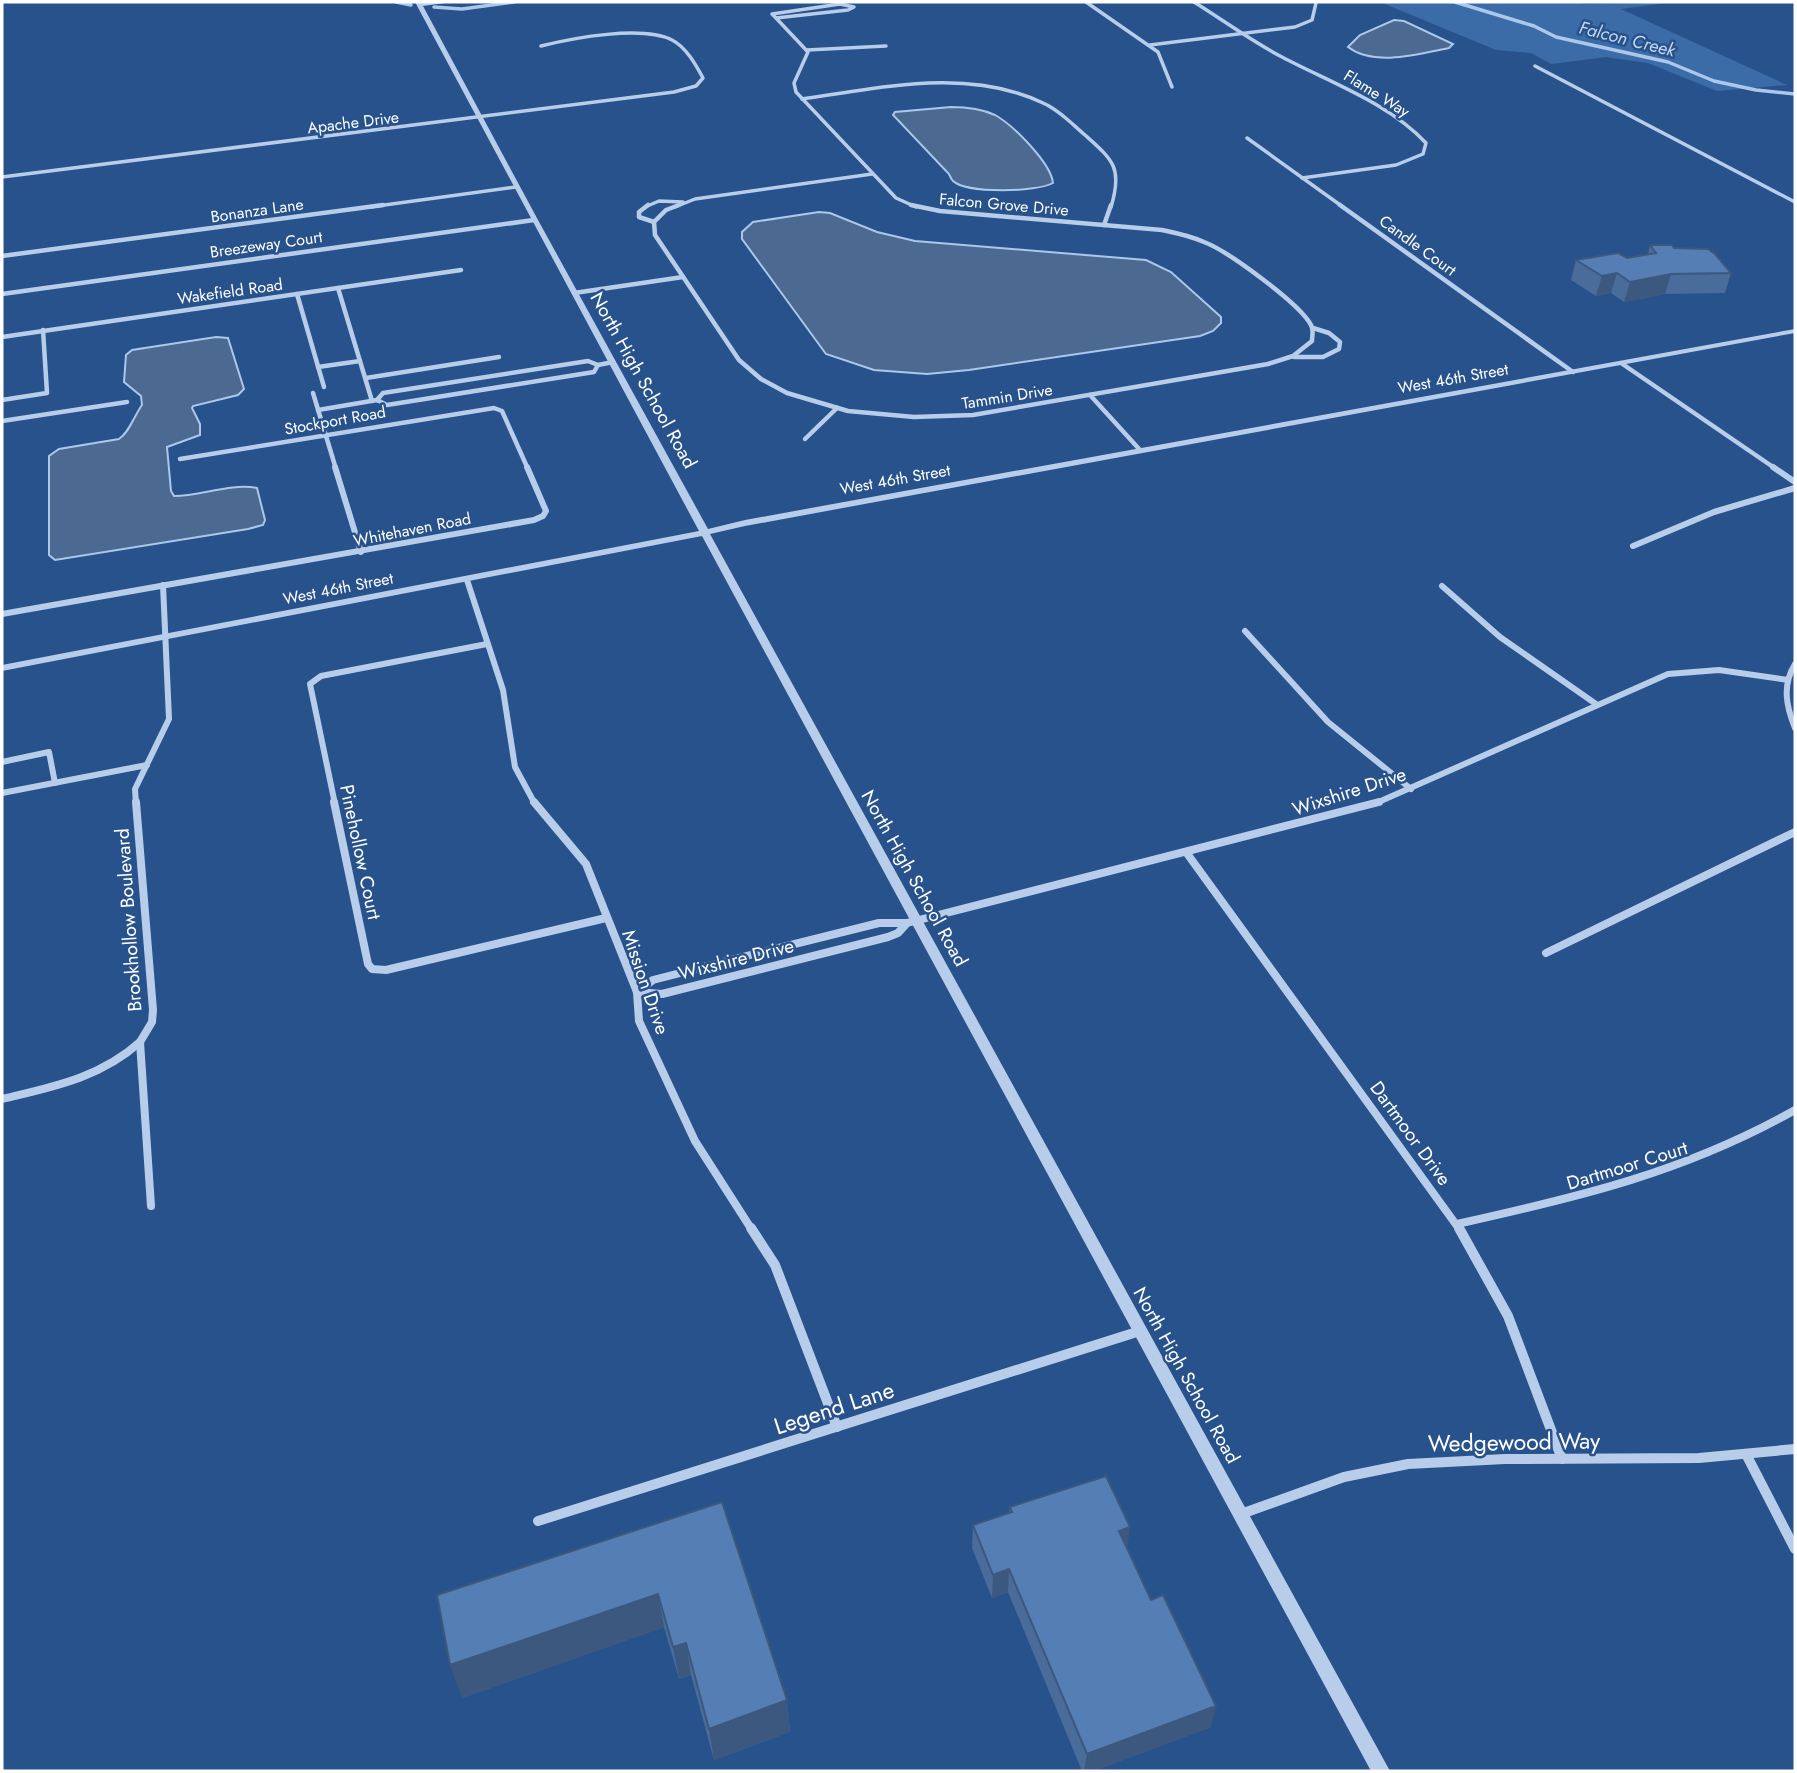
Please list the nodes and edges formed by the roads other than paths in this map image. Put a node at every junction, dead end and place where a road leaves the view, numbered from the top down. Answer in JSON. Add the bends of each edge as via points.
{"nodes":[{"id":1,"x":450,"y":2,"type":"edge"},
{"id":2,"x":1086,"y":2,"type":"edge"},
{"id":3,"x":1194,"y":2,"type":"edge"},
{"id":4,"x":419,"y":3,"type":"edge"},
{"id":5,"x":1316,"y":3,"type":"edge"},
{"id":6,"x":776,"y":19,"type":"junction"},
{"id":7,"x":1244,"y":33,"type":"junction"},
{"id":8,"x":1150,"y":45,"type":"junction"},
{"id":9,"x":541,"y":46,"type":"dead end"},
{"id":10,"x":886,"y":46,"type":"dead end"},
{"id":11,"x":807,"y":50,"type":"junction"},
{"id":12,"x":1535,"y":66,"type":"dead end"},
{"id":13,"x":1172,"y":87,"type":"dead end"},
{"id":14,"x":802,"y":99,"type":"junction"},
{"id":15,"x":481,"y":118,"type":"junction"},
{"id":16,"x":1248,"y":138,"type":"dead end"},
{"id":17,"x":872,"y":174,"type":"junction"},
{"id":18,"x":2,"y":177,"type":"edge"},
{"id":19,"x":1303,"y":178,"type":"junction"},
{"id":20,"x":516,"y":187,"type":"junction"},
{"id":21,"x":683,"y":202,"type":"junction"},
{"id":22,"x":1795,"y":202,"type":"edge"},
{"id":23,"x":534,"y":220,"type":"junction"},
{"id":24,"x":654,"y":222,"type":"junction"},
{"id":25,"x":1104,"y":225,"type":"junction"},
{"id":26,"x":2,"y":256,"type":"edge"},
{"id":27,"x":461,"y":270,"type":"dead end"},
{"id":28,"x":683,"y":276,"type":"junction"},
{"id":29,"x":338,"y":288,"type":"junction"},
{"id":30,"x":573,"y":293,"type":"junction"},
{"id":31,"x":2,"y":294,"type":"edge"},
{"id":32,"x":297,"y":294,"type":"junction"},
{"id":33,"x":1313,"y":328,"type":"junction"},
{"id":34,"x":43,"y":330,"type":"junction"},
{"id":35,"x":1795,"y":331,"type":"edge"},
{"id":36,"x":2,"y":337,"type":"edge"},
{"id":37,"x":1293,"y":356,"type":"junction"},
{"id":38,"x":499,"y":357,"type":"dead end"},
{"id":39,"x":360,"y":361,"type":"junction"},
{"id":40,"x":613,"y":362,"type":"junction"},
{"id":41,"x":1621,"y":363,"type":"junction"},
{"id":42,"x":598,"y":365,"type":"junction"},
{"id":43,"x":318,"y":367,"type":"junction"},
{"id":44,"x":1573,"y":372,"type":"junction"},
{"id":45,"x":489,"y":377,"type":"junction"},
{"id":46,"x":366,"y":378,"type":"junction"},
{"id":47,"x":324,"y":387,"type":"dead end"},
{"id":48,"x":493,"y":387,"type":"junction"},
{"id":49,"x":313,"y":393,"type":"dead end"},
{"id":50,"x":1090,"y":396,"type":"junction"},
{"id":51,"x":2,"y":400,"type":"edge"},
{"id":52,"x":375,"y":401,"type":"junction"},
{"id":53,"x":127,"y":402,"type":"dead end"},
{"id":54,"x":494,"y":408,"type":"joint"},
{"id":55,"x":837,"y":408,"type":"junction"},
{"id":56,"x":318,"y":410,"type":"junction"},
{"id":57,"x":2,"y":421,"type":"edge"},
{"id":58,"x":326,"y":434,"type":"junction"},
{"id":59,"x":805,"y":439,"type":"dead end"},
{"id":60,"x":1140,"y":450,"type":"junction"},
{"id":61,"x":180,"y":459,"type":"dead end"},
{"id":62,"x":1795,"y":482,"type":"edge"},
{"id":63,"x":1795,"y":488,"type":"edge"},
{"id":64,"x":705,"y":532,"type":"junction"},
{"id":65,"x":1633,"y":546,"type":"dead end"},
{"id":66,"x":361,"y":552,"type":"junction"},
{"id":67,"x":467,"y":580,"type":"junction"},
{"id":68,"x":163,"y":585,"type":"junction"},
{"id":69,"x":1442,"y":586,"type":"dead end"},
{"id":70,"x":2,"y":614,"type":"edge"},
{"id":71,"x":1245,"y":631,"type":"dead end"},
{"id":72,"x":166,"y":637,"type":"junction"},
{"id":73,"x":487,"y":644,"type":"junction"},
{"id":74,"x":1795,"y":664,"type":"edge"},
{"id":75,"x":2,"y":668,"type":"edge"},
{"id":76,"x":1788,"y":680,"type":"junction"},
{"id":77,"x":1596,"y":704,"type":"junction"},
{"id":78,"x":1795,"y":728,"type":"edge"},
{"id":79,"x":2,"y":762,"type":"edge"},
{"id":80,"x":147,"y":765,"type":"junction"},
{"id":81,"x":55,"y":783,"type":"junction"},
{"id":82,"x":1411,"y":789,"type":"junction"},
{"id":83,"x":2,"y":793,"type":"edge"},
{"id":84,"x":1795,"y":832,"type":"edge"},
{"id":85,"x":1186,"y":852,"type":"junction"},
{"id":86,"x":607,"y":918,"type":"junction"},
{"id":87,"x":912,"y":922,"type":"junction"},
{"id":88,"x":1546,"y":953,"type":"dead end"},
{"id":89,"x":637,"y":992,"type":"junction"},
{"id":90,"x":140,"y":1042,"type":"junction"},
{"id":91,"x":2,"y":1099,"type":"edge"},
{"id":92,"x":1795,"y":1110,"type":"edge"},
{"id":93,"x":151,"y":1206,"type":"dead end"},
{"id":94,"x":1457,"y":1224,"type":"junction"},
{"id":95,"x":1141,"y":1331,"type":"junction"},
{"id":96,"x":837,"y":1427,"type":"junction"},
{"id":97,"x":1795,"y":1449,"type":"edge"},
{"id":98,"x":1747,"y":1456,"type":"junction"},
{"id":99,"x":1562,"y":1459,"type":"junction"},
{"id":100,"x":1241,"y":1514,"type":"junction"},
{"id":101,"x":538,"y":1521,"type":"dead end"},
{"id":102,"x":1795,"y":1549,"type":"edge"},
{"id":103,"x":1381,"y":1771,"type":"edge"}],
"edges":[{"from":1,"to":4,"type":"street"},
{"from":2,"to":8,"type":"street"},
{"from":3,"to":7,"type":"street","name":"Flame Way"},
{"from":4,"to":15,"type":"street","name":"North High School Road"},
{"from":5,"to":7,"type":"street","via":[[1317,16],[1304,24]]},
{"from":6,"to":6,"type":"street","via":[[772,14],[779,11],[840,4],[855,7]]},
{"from":6,"to":11,"type":"street"},
{"from":7,"to":8,"type":"street"},
{"from":7,"to":19,"type":"street","name":"Flame Way","via":[[1283,58],[1339,84],[1418,133],[1427,145],[1419,157],[1404,163]]},
{"from":8,"to":13,"type":"street","via":[[1163,57]]},
{"from":9,"to":15,"type":"street","name":"Apache Drive","via":[[627,34],[657,35],[675,42],[703,79],[678,92]]},
{"from":10,"to":11,"type":"street"},
{"from":11,"to":14,"type":"street","via":[[793,85]]},
{"from":12,"to":22,"type":"street"},
{"from":14,"to":17,"type":"street","name":"Falcon Grove Drive"},
{"from":14,"to":25,"type":"street","via":[[921,84],[994,88],[1028,96],[1050,107],[1114,162],[1119,183]]},
{"from":15,"to":18,"type":"street","name":"Apache Drive"},
{"from":15,"to":20,"type":"street","name":"North High School Road"},
{"from":16,"to":19,"type":"street","name":"Candle Court"},
{"from":17,"to":21,"type":"street"},
{"from":17,"to":25,"type":"street","name":"Falcon Grove Drive","via":[[896,198],[926,209]]},
{"from":19,"to":44,"type":"street","name":"Candle Court"},
{"from":20,"to":23,"type":"street","name":"North High School Road"},
{"from":20,"to":26,"type":"street","name":"Bonanza Lane"},
{"from":21,"to":24,"type":"street"},
{"from":21,"to":24,"type":"street","name":"Tammin Drive","via":[[644,207],[638,215]]},
{"from":23,"to":30,"type":"street","name":"North High School Road"},
{"from":23,"to":31,"type":"street","name":"Breezeway Court"},
{"from":24,"to":28,"type":"street","name":"Tammin Drive","via":[[654,234]]},
{"from":25,"to":33,"type":"street","name":"Falcon Grove Drive","via":[[1173,232],[1215,244],[1305,316]]},
{"from":27,"to":29,"type":"street","name":"Wakefield Road"},
{"from":28,"to":30,"type":"street"},
{"from":28,"to":55,"type":"street","name":"Tammin Drive","via":[[735,355],[755,375]]},
{"from":29,"to":32,"type":"street","name":"Wakefield Road"},
{"from":29,"to":39,"type":"street"},
{"from":30,"to":40,"type":"street","name":"North High School Road"},
{"from":32,"to":34,"type":"street","name":"Wakefield Road"},
{"from":32,"to":43,"type":"street"},
{"from":33,"to":37,"type":"street","via":[[1312,341]]},
{"from":33,"to":37,"type":"street","name":"Falcon Grove Drive","via":[[1336,337],[1339,349],[1317,358]]},
{"from":34,"to":36,"type":"street","name":"Wakefield Road"},
{"from":34,"to":51,"type":"street","via":[[47,393]]},
{"from":35,"to":41,"type":"street","name":"West 46th Street"},
{"from":37,"to":50,"type":"street","name":"Tammin Drive"},
{"from":38,"to":46,"type":"street"},
{"from":39,"to":43,"type":"street"},
{"from":39,"to":46,"type":"street"},
{"from":40,"to":42,"type":"street"},
{"from":40,"to":64,"type":"street","name":"North High School Road"},
{"from":41,"to":44,"type":"street","name":"West 46th Street"},
{"from":41,"to":62,"type":"street"},
{"from":42,"to":45,"type":"street","via":[[588,361]]},
{"from":42,"to":48,"type":"street","via":[[594,372]]},
{"from":43,"to":47,"type":"street"},
{"from":44,"to":60,"type":"street","name":"West 46th Street"},
{"from":45,"to":48,"type":"street"},
{"from":45,"to":52,"type":"street","via":[[383,394]]},
{"from":46,"to":52,"type":"street"},
{"from":48,"to":52,"type":"street","via":[[387,405]]},
{"from":49,"to":56,"type":"street"},
{"from":50,"to":55,"type":"street","name":"Tammin Drive","via":[[948,417]]},
{"from":50,"to":60,"type":"street"},
{"from":52,"to":56,"type":"street"},
{"from":53,"to":57,"type":"street"},
{"from":54,"to":58,"type":"street","name":"Stockport Road"},
{"from":54,"to":66,"type":"street","name":"Whitehaven Road","via":[[502,411],[545,509],[543,516]]},
{"from":55,"to":59,"type":"street"},
{"from":56,"to":58,"type":"street"},
{"from":58,"to":61,"type":"street","name":"Stockport Road"},
{"from":58,"to":66,"type":"street"},
{"from":60,"to":64,"type":"street","name":"West 46th Street"},
{"from":63,"to":65,"type":"street","via":[[1714,512]]},
{"from":64,"to":67,"type":"street","name":"West 46th Street"},
{"from":64,"to":87,"type":"street","name":"North High School Road"},
{"from":66,"to":68,"type":"street","name":"Whitehaven Road"},
{"from":67,"to":72,"type":"street","name":"West 46th Street"},
{"from":67,"to":73,"type":"street","name":"Mission Drive"},
{"from":68,"to":70,"type":"street","name":"Whitehaven Road"},
{"from":68,"to":72,"type":"street"},
{"from":69,"to":77,"type":"street","via":[[1510,645]]},
{"from":71,"to":82,"type":"street","via":[[1328,722]]},
{"from":72,"to":75,"type":"street","name":"West 46th Street"},
{"from":72,"to":80,"type":"street","name":"Brookhollow Boulevard","via":[[169,719]]},
{"from":73,"to":86,"type":"street","name":"Mission Drive","via":[[503,690],[515,767],[535,804],[586,864]]},
{"from":73,"to":86,"type":"street","name":"Pinehollow Court","via":[[321,676],[310,684],[368,964],[386,970]]},
{"from":74,"to":76,"type":"street"},
{"from":76,"to":77,"type":"street","name":"Wixshire Drive","via":[[1688,670],[1650,680]]},
{"from":76,"to":78,"type":"street","via":[[1786,701]]},
{"from":77,"to":82,"type":"street","name":"Wixshire Drive"},
{"from":79,"to":81,"type":"street","via":[[49,752]]},
{"from":80,"to":81,"type":"street"},
{"from":80,"to":90,"type":"street","name":"Brookhollow Boulevard","via":[[135,789],[153,1010],[152,1022]]},
{"from":81,"to":83,"type":"street"},
{"from":82,"to":85,"type":"street","name":"Wixshire Drive","via":[[1325,818]]},
{"from":84,"to":88,"type":"street"},
{"from":85,"to":87,"type":"street","name":"Wixshire Drive"},
{"from":85,"to":94,"type":"street","name":"Dartmoor Drive"},
{"from":86,"to":89,"type":"street","name":"Mission Drive"},
{"from":87,"to":89,"type":"street","name":"Wixshire Drive","via":[[880,923],[758,953],[653,980]]},
{"from":87,"to":89,"type":"street","name":"Wixshire Drive","via":[[888,937],[688,988],[662,994]]},
{"from":87,"to":95,"type":"street","name":"North High School Road"},
{"from":89,"to":96,"type":"street","name":"Mission Drive","via":[[639,1021],[695,1141],[775,1265]]},
{"from":90,"to":91,"type":"street","via":[[94,1074]]},
{"from":90,"to":93,"type":"street","name":"Brookhollow Boulevard"},
{"from":92,"to":94,"type":"street","name":"Dartmoor Court","via":[[1725,1149],[1670,1171]]},
{"from":94,"to":99,"type":"street","name":"Dartmoor Drive","via":[[1508,1316]]},
{"from":95,"to":96,"type":"street","name":"Legend Lane"},
{"from":95,"to":100,"type":"street","name":"North High School Road"},
{"from":96,"to":101,"type":"street","name":"Legend Lane"},
{"from":97,"to":98,"type":"street","name":"Wedgewood Way"},
{"from":98,"to":99,"type":"street","name":"Wedgewood Way"},
{"from":98,"to":102,"type":"street"},
{"from":99,"to":100,"type":"street","name":"Wedgewood Way","via":[[1396,1465],[1325,1483]]},
{"from":100,"to":103,"type":"street","name":"North High School Road"}]}
